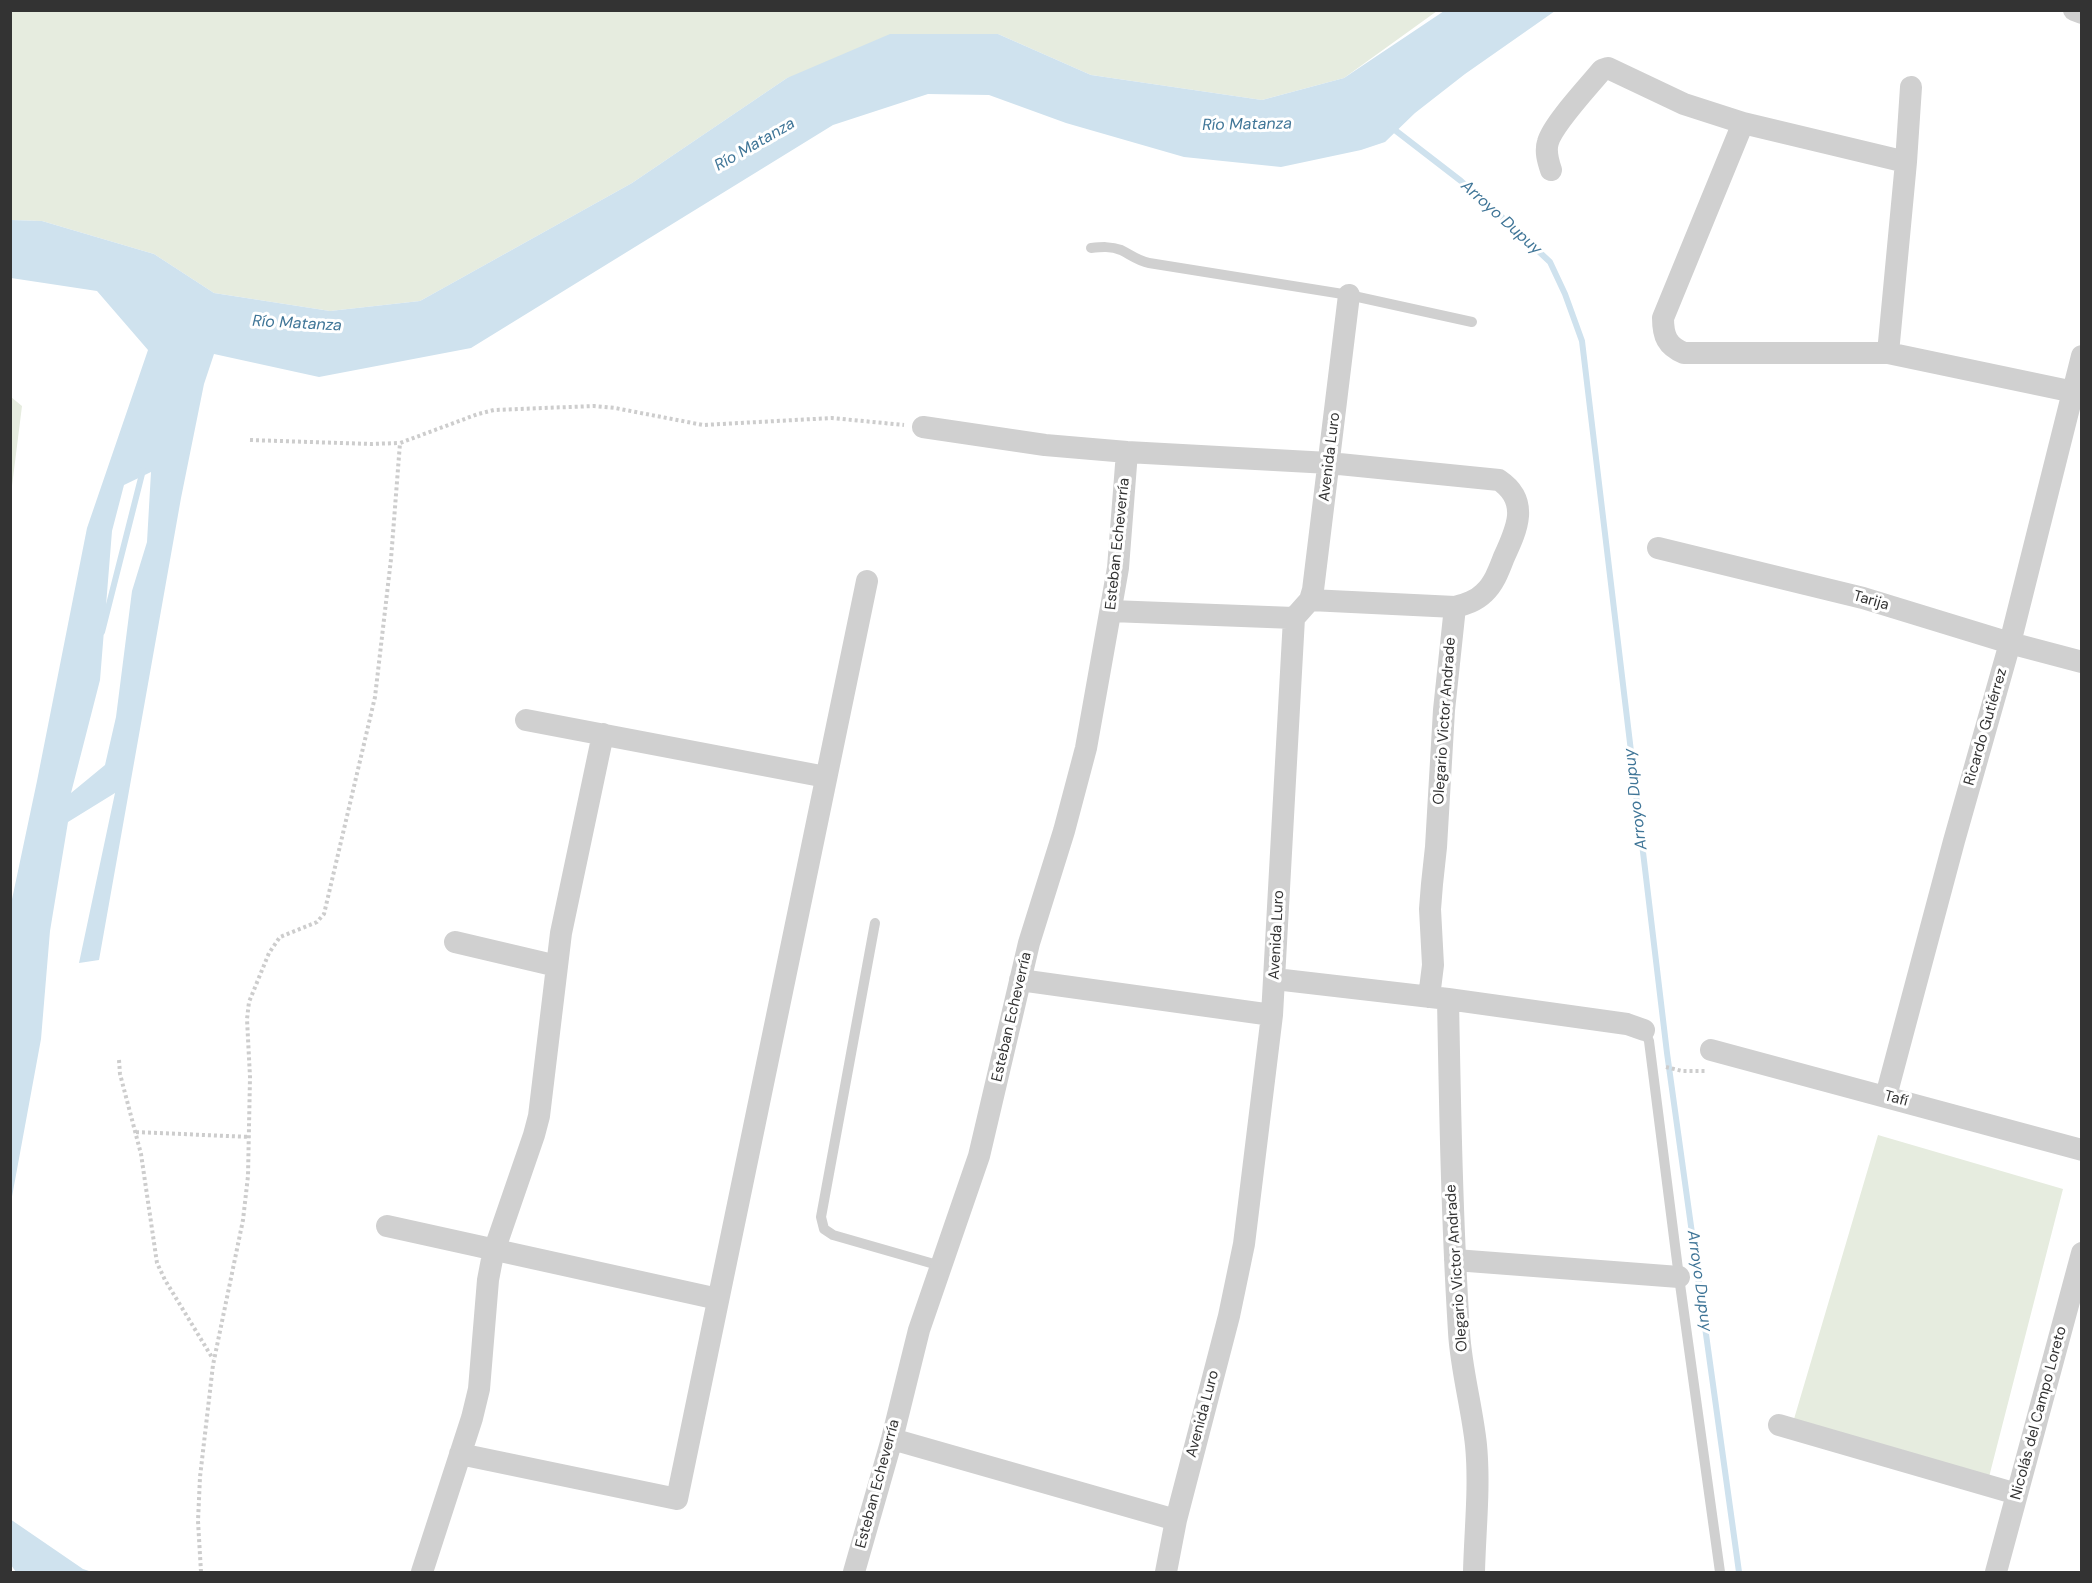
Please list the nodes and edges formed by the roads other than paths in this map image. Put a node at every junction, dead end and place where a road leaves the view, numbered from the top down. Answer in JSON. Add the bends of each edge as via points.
{"nodes":[{"id":1,"x":2074,"y":10,"type":"edge"},
{"id":2,"x":2082,"y":13,"type":"edge"},
{"id":3,"x":1911,"y":87,"type":"dead end"},
{"id":4,"x":1743,"y":123,"type":"junction"},
{"id":5,"x":1906,"y":162,"type":"junction"},
{"id":6,"x":1551,"y":170,"type":"dead end"},
{"id":7,"x":1090,"y":248,"type":"dead end"},
{"id":8,"x":1349,"y":295,"type":"junction"},
{"id":9,"x":1472,"y":322,"type":"dead end"},
{"id":10,"x":1888,"y":353,"type":"junction"},
{"id":11,"x":2082,"y":356,"type":"edge"},
{"id":12,"x":2074,"y":392,"type":"junction"},
{"id":13,"x":924,"y":427,"type":"road end"},
{"id":14,"x":1127,"y":452,"type":"junction"},
{"id":15,"x":1329,"y":463,"type":"junction"},
{"id":16,"x":1658,"y":548,"type":"dead end"},
{"id":17,"x":867,"y":581,"type":"dead end"},
{"id":18,"x":1310,"y":600,"type":"junction"},
{"id":19,"x":1455,"y":607,"type":"junction"},
{"id":20,"x":1111,"y":611,"type":"junction"},
{"id":21,"x":1294,"y":618,"type":"junction"},
{"id":22,"x":2010,"y":643,"type":"junction"},
{"id":23,"x":2082,"y":662,"type":"edge"},
{"id":24,"x":526,"y":720,"type":"dead end"},
{"id":25,"x":603,"y":734,"type":"junction"},
{"id":26,"x":826,"y":777,"type":"junction"},
{"id":27,"x":875,"y":923,"type":"dead end"},
{"id":28,"x":455,"y":942,"type":"dead end"},
{"id":29,"x":557,"y":966,"type":"junction"},
{"id":30,"x":1275,"y":979,"type":"junction"},
{"id":31,"x":1020,"y":980,"type":"junction"},
{"id":32,"x":1439,"y":998,"type":"junction"},
{"id":33,"x":1272,"y":1015,"type":"junction"},
{"id":34,"x":1644,"y":1030,"type":"joint"},
{"id":35,"x":1711,"y":1050,"type":"dead end"},
{"id":36,"x":1886,"y":1096,"type":"junction"},
{"id":37,"x":2082,"y":1150,"type":"edge"},
{"id":38,"x":387,"y":1226,"type":"dead end"},
{"id":39,"x":495,"y":1249,"type":"junction"},
{"id":40,"x":2082,"y":1253,"type":"edge"},
{"id":41,"x":1455,"y":1260,"type":"junction"},
{"id":42,"x":941,"y":1266,"type":"junction"},
{"id":43,"x":1678,"y":1277,"type":"junction"},
{"id":44,"x":718,"y":1299,"type":"junction"},
{"id":45,"x":1779,"y":1425,"type":"dead end"},
{"id":46,"x":892,"y":1439,"type":"junction"},
{"id":47,"x":460,"y":1454,"type":"junction"},
{"id":48,"x":2017,"y":1494,"type":"junction"},
{"id":49,"x":1176,"y":1520,"type":"junction"},
{"id":50,"x":422,"y":1572,"type":"edge"},
{"id":51,"x":854,"y":1572,"type":"edge"},
{"id":52,"x":1166,"y":1572,"type":"edge"},
{"id":53,"x":1474,"y":1572,"type":"edge"},
{"id":54,"x":1720,"y":1572,"type":"edge"},
{"id":55,"x":1996,"y":1572,"type":"edge"}],
"edges":[{"from":1,"to":2,"type":"street"},
{"from":3,"to":5,"type":"street"},
{"from":4,"to":5,"type":"street"},
{"from":4,"to":6,"type":"street","via":[[1684,104],[1608,68],[1602,70],[1553,130],[1547,143]]},
{"from":4,"to":10,"type":"street","via":[[1663,318],[1666,339],[1684,353]]},
{"from":5,"to":10,"type":"street"},
{"from":7,"to":8,"type":"lane","via":[[1119,249],[1149,263]]},
{"from":8,"to":9,"type":"lane"},
{"from":8,"to":15,"type":"street","name":"Avenida Luro"},
{"from":10,"to":12,"type":"street"},
{"from":11,"to":12,"type":"street","name":"Ricardo Gutiérrez"},
{"from":12,"to":22,"type":"street","name":"Ricardo Gutiérrez"},
{"from":13,"to":14,"type":"street","via":[[1045,445]]},
{"from":14,"to":15,"type":"street"},
{"from":14,"to":20,"type":"street","name":"Esteban Echeverría"},
{"from":15,"to":18,"type":"street","name":"Avenida Luro"},
{"from":15,"to":19,"type":"street","via":[[1499,480],[1508,486],[1519,512],[1518,525],[1495,579],[1471,603]]},
{"from":16,"to":22,"type":"street","name":"Tarija","via":[[1863,598]]},
{"from":17,"to":26,"type":"street"},
{"from":18,"to":19,"type":"street"},
{"from":18,"to":21,"type":"street"},
{"from":19,"to":32,"type":"street","name":"Olegario Victor Andrade","via":[[1430,909]]},
{"from":20,"to":21,"type":"street"},
{"from":20,"to":31,"type":"street","name":"Esteban Echeverría","via":[[1076,790]]},
{"from":21,"to":30,"type":"street","name":"Avenida Luro"},
{"from":22,"to":23,"type":"street","name":"Tarija"},
{"from":22,"to":36,"type":"street","name":"Ricardo Gutiérrez"},
{"from":24,"to":25,"type":"street"},
{"from":25,"to":26,"type":"street"},
{"from":25,"to":29,"type":"street"},
{"from":26,"to":44,"type":"street"},
{"from":27,"to":42,"type":"lane","via":[[821,1217],[824,1230],[833,1235]]},
{"from":28,"to":29,"type":"street"},
{"from":29,"to":39,"type":"street","via":[[539,1116]]},
{"from":30,"to":32,"type":"street"},
{"from":30,"to":33,"type":"street","name":"Avenida Luro"},
{"from":31,"to":33,"type":"street"},
{"from":31,"to":42,"type":"street","name":"Esteban Echeverría","via":[[979,1156]]},
{"from":32,"to":34,"type":"street","via":[[1627,1024]]},
{"from":32,"to":41,"type":"street","name":"Olegario Victor Andrade"},
{"from":33,"to":49,"type":"street","name":"Avenida Luro","via":[[1239,1272]]},
{"from":34,"to":43,"type":"lane","via":[[1649,1041]]},
{"from":35,"to":36,"type":"street","name":"Tafí"},
{"from":36,"to":37,"type":"street","name":"Tafí"},
{"from":38,"to":39,"type":"street"},
{"from":39,"to":44,"type":"street"},
{"from":39,"to":47,"type":"street","via":[[488,1280],[479,1389]]},
{"from":40,"to":48,"type":"street","name":"Nicolás del Campo Loreto"},
{"from":41,"to":43,"type":"street"},
{"from":41,"to":53,"type":"street","name":"Olegario Victor Andrade","via":[[1459,1338],[1478,1475]]},
{"from":42,"to":46,"type":"street","name":"Esteban Echeverría","via":[[909,1364]]},
{"from":43,"to":54,"type":"lane"},
{"from":44,"to":47,"type":"street","via":[[676,1499]]},
{"from":45,"to":48,"type":"street"},
{"from":46,"to":49,"type":"street"},
{"from":46,"to":51,"type":"street","name":"Esteban Echeverría"},
{"from":47,"to":50,"type":"street"},
{"from":48,"to":55,"type":"street","name":"Nicolás del Campo Loreto"},
{"from":49,"to":52,"type":"street","name":"Avenida Luro"}]}
